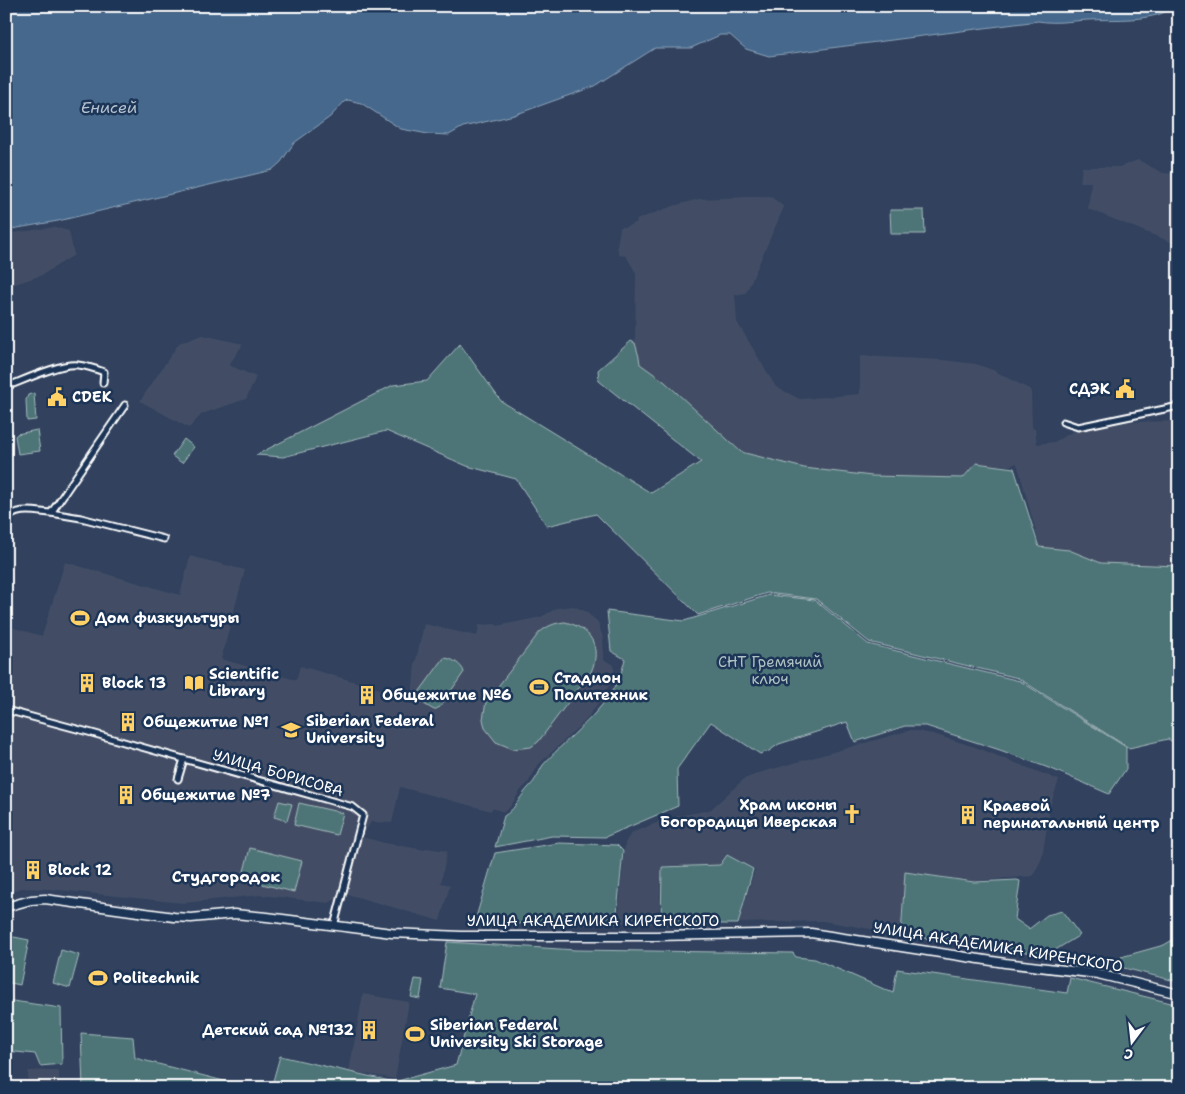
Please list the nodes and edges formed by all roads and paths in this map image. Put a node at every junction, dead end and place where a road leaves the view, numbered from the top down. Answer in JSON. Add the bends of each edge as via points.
{"nodes":[{"id":1,"x":103,"y":382,"type":"dead end"},
{"id":2,"x":6,"y":387,"type":"edge"},
{"id":3,"x":125,"y":405,"type":"dead end"},
{"id":4,"x":1179,"y":406,"type":"edge"},
{"id":5,"x":1063,"y":422,"type":"dead end"},
{"id":6,"x":51,"y":513,"type":"junction"},
{"id":7,"x":6,"y":522,"type":"edge"},
{"id":8,"x":164,"y":539,"type":"dead end"},
{"id":9,"x":6,"y":710,"type":"edge"},
{"id":10,"x":184,"y":759,"type":"junction"},
{"id":11,"x":178,"y":779,"type":"dead end"},
{"id":12,"x":6,"y":906,"type":"edge"},
{"id":13,"x":334,"y":926,"type":"junction"},
{"id":14,"x":1179,"y":994,"type":"edge"}],
"edges":[{"from":1,"to":2,"type":"street","via":[[104,372],[76,365]]},
{"from":3,"to":6,"type":"street"},
{"from":4,"to":5,"type":"street","via":[[1078,427]]},
{"from":6,"to":7,"type":"street","via":[[17,511]]},
{"from":6,"to":8,"type":"street"},
{"from":9,"to":10,"type":"street","name":"УЛИЦА БОРИСОВА"},
{"from":10,"to":11,"type":"street"},
{"from":10,"to":13,"type":"street","name":"УЛИЦА БОРИСОВА","via":[[352,807],[362,815]]},
{"from":12,"to":13,"type":"main road","name":"УЛИЦА АКАДЕМИКА КИРЕНСКОГО","via":[[46,899],[174,917],[234,914]]},
{"from":13,"to":14,"type":"main road","name":"УЛИЦА АКАДЕМИКА КИРЕНСКОГО","via":[[461,936],[811,933],[1098,974]]}]}
